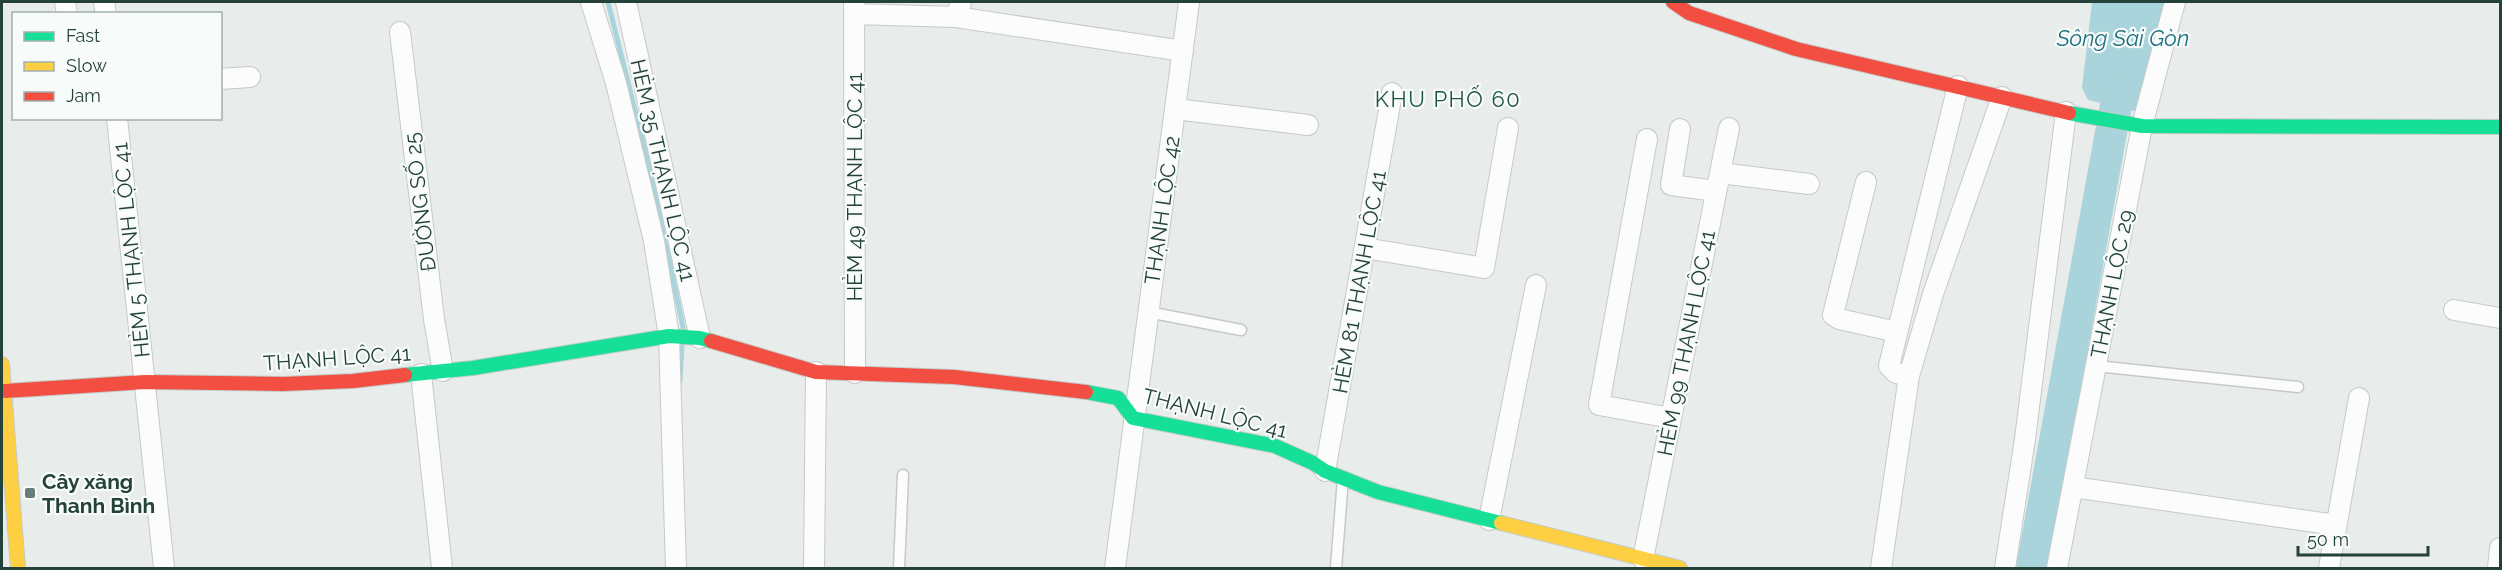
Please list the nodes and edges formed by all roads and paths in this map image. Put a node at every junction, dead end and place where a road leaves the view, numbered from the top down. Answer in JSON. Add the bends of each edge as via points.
{"nodes":[{"id":1,"x":591,"y":2,"type":"edge"},
{"id":2,"x":626,"y":2,"type":"edge"},
{"id":3,"x":1189,"y":2,"type":"edge"},
{"id":4,"x":1673,"y":2,"type":"edge"},
{"id":5,"x":2175,"y":2,"type":"edge"},
{"id":6,"x":854,"y":8,"type":"edge"},
{"id":7,"x":958,"y":9,"type":"edge"},
{"id":8,"x":400,"y":32,"type":"dead end"},
{"id":9,"x":1183,"y":51,"type":"junction"},
{"id":10,"x":250,"y":77,"type":"dead end"},
{"id":11,"x":222,"y":79,"type":"edge"},
{"id":12,"x":1958,"y":86,"type":"junction"},
{"id":13,"x":1392,"y":93,"type":"dead end"},
{"id":14,"x":2002,"y":97,"type":"junction"},
{"id":15,"x":1175,"y":109,"type":"junction"},
{"id":16,"x":2070,"y":113,"type":"junction"},
{"id":17,"x":117,"y":120,"type":"edge"},
{"id":18,"x":1308,"y":125,"type":"dead end"},
{"id":19,"x":2142,"y":126,"type":"junction"},
{"id":20,"x":2500,"y":127,"type":"edge"},
{"id":21,"x":1508,"y":128,"type":"dead end"},
{"id":22,"x":1729,"y":128,"type":"dead end"},
{"id":23,"x":1680,"y":129,"type":"dead end"},
{"id":24,"x":1647,"y":140,"type":"dead end"},
{"id":25,"x":1718,"y":182,"type":"junction"},
{"id":26,"x":1866,"y":182,"type":"dead end"},
{"id":27,"x":1809,"y":184,"type":"dead end"},
{"id":28,"x":1365,"y":248,"type":"junction"},
{"id":29,"x":1536,"y":285,"type":"dead end"},
{"id":30,"x":2454,"y":310,"type":"dead end"},
{"id":31,"x":1148,"y":312,"type":"junction"},
{"id":32,"x":2500,"y":318,"type":"edge"},
{"id":33,"x":1241,"y":330,"type":"dead end"},
{"id":34,"x":1897,"y":332,"type":"junction"},
{"id":35,"x":669,"y":336,"type":"junction"},
{"id":36,"x":700,"y":338,"type":"junction"},
{"id":37,"x":2,"y":364,"type":"edge"},
{"id":38,"x":2096,"y":366,"type":"junction"},
{"id":39,"x":443,"y":371,"type":"junction"},
{"id":40,"x":816,"y":372,"type":"junction"},
{"id":41,"x":855,"y":373,"type":"junction"},
{"id":42,"x":421,"y":374,"type":"junction"},
{"id":43,"x":1909,"y":376,"type":"junction"},
{"id":44,"x":145,"y":382,"type":"junction"},
{"id":45,"x":2298,"y":387,"type":"dead end"},
{"id":46,"x":4,"y":397,"type":"edge"},
{"id":47,"x":2359,"y":398,"type":"dead end"},
{"id":48,"x":1133,"y":418,"type":"junction"},
{"id":49,"x":1671,"y":418,"type":"junction"},
{"id":50,"x":903,"y":475,"type":"dead end"},
{"id":51,"x":1334,"y":475,"type":"junction"},
{"id":52,"x":2073,"y":487,"type":"junction"},
{"id":53,"x":1489,"y":520,"type":"junction"},
{"id":54,"x":2336,"y":525,"type":"junction"},
{"id":55,"x":2500,"y":548,"type":"edge"},
{"id":56,"x":1643,"y":559,"type":"junction"},
{"id":57,"x":18,"y":568,"type":"edge"},
{"id":58,"x":164,"y":568,"type":"edge"},
{"id":59,"x":442,"y":568,"type":"edge"},
{"id":60,"x":676,"y":568,"type":"edge"},
{"id":61,"x":814,"y":568,"type":"edge"},
{"id":62,"x":898,"y":568,"type":"edge"},
{"id":63,"x":1115,"y":568,"type":"edge"},
{"id":64,"x":1336,"y":568,"type":"edge"},
{"id":65,"x":1680,"y":568,"type":"edge"},
{"id":66,"x":1881,"y":568,"type":"edge"},
{"id":67,"x":2005,"y":568,"type":"edge"},
{"id":68,"x":2058,"y":568,"type":"edge"},
{"id":69,"x":2329,"y":568,"type":"edge"},
{"id":70,"x":2498,"y":568,"type":"edge"}],
"edges":[{"from":1,"to":35,"type":"street","via":[[616,83],[654,241]]},
{"from":2,"to":36,"type":"street","name":"HẺM 35 THẠNH LỘC 41"},
{"from":3,"to":9,"type":"street","name":"THẠNH LỘC 42"},
{"from":4,"to":12,"type":"street","via":[[1689,13],[1796,49]]},
{"from":5,"to":19,"type":"street","name":"THẠNH LỘC 29"},
{"from":6,"to":7,"type":"street"},
{"from":6,"to":41,"type":"street","name":"HẺM 49 THẠNH LỘC 41"},
{"from":7,"to":9,"type":"street"},
{"from":8,"to":39,"type":"street","name":"ĐƯỜNG SỐ 25"},
{"from":9,"to":15,"type":"street","name":"THẠNH LỘC 42"},
{"from":10,"to":11,"type":"street"},
{"from":12,"to":14,"type":"street"},
{"from":12,"to":34,"type":"street"},
{"from":13,"to":28,"type":"street","name":"HẺM 81 THẠNH LỘC 41"},
{"from":14,"to":16,"type":"street"},
{"from":14,"to":43,"type":"street","via":[[1933,294]]},
{"from":15,"to":18,"type":"street"},
{"from":15,"to":31,"type":"street","name":"THẠNH LỘC 42"},
{"from":16,"to":19,"type":"street"},
{"from":16,"to":67,"type":"street"},
{"from":17,"to":44,"type":"street","name":"HẺM 5 THẠNH LỘC 41"},
{"from":19,"to":20,"type":"street"},
{"from":19,"to":38,"type":"street","name":"THẠNH LỘC 29"},
{"from":21,"to":28,"type":"street","via":[[1484,268]]},
{"from":22,"to":25,"type":"street","name":"HẺM 99 THẠNH LỘC 41"},
{"from":23,"to":25,"type":"street","via":[[1671,184]]},
{"from":24,"to":49,"type":"street","via":[[1599,405]]},
{"from":25,"to":27,"type":"street"},
{"from":25,"to":49,"type":"street","name":"HẺM 99 THẠNH LỘC 41"},
{"from":26,"to":34,"type":"street","via":[[1833,315]]},
{"from":28,"to":51,"type":"street","name":"HẺM 81 THẠNH LỘC 41"},
{"from":29,"to":53,"type":"street"},
{"from":30,"to":32,"type":"street"},
{"from":31,"to":33,"type":"lane"},
{"from":31,"to":48,"type":"street","name":"THẠNH LỘC 42"},
{"from":34,"to":43,"type":"street","via":[[1889,366],[1896,373]]},
{"from":35,"to":36,"type":"street","name":"THẠNH LỘC 41"},
{"from":35,"to":39,"type":"street","name":"THẠNH LỘC 41"},
{"from":35,"to":60,"type":"street"},
{"from":36,"to":40,"type":"street","name":"THẠNH LỘC 41"},
{"from":37,"to":46,"type":"street"},
{"from":38,"to":45,"type":"lane"},
{"from":38,"to":52,"type":"street","name":"THẠNH LỘC 29"},
{"from":39,"to":42,"type":"street","name":"THẠNH LỘC 41"},
{"from":40,"to":41,"type":"street","name":"THẠNH LỘC 41"},
{"from":40,"to":61,"type":"street"},
{"from":41,"to":48,"type":"street","name":"THẠNH LỘC 41","via":[[954,376],[1076,390],[1118,398]]},
{"from":42,"to":44,"type":"street","name":"THẠNH LỘC 41","via":[[283,384]]},
{"from":42,"to":59,"type":"street"},
{"from":43,"to":66,"type":"street"},
{"from":44,"to":46,"type":"street","name":"THẠNH LỘC 41"},
{"from":44,"to":58,"type":"street","name":"HẺM 5 THẠNH LỘC 41"},
{"from":46,"to":57,"type":"street"},
{"from":47,"to":54,"type":"street"},
{"from":48,"to":51,"type":"street","name":"THẠNH LỘC 41","via":[[1275,446]]},
{"from":48,"to":63,"type":"street","name":"THẠNH LỘC 42"},
{"from":49,"to":56,"type":"street","name":"HẺM 99 THẠNH LỘC 41"},
{"from":50,"to":62,"type":"lane"},
{"from":51,"to":53,"type":"street","name":"THẠNH LỘC 41","via":[[1378,492]]},
{"from":51,"to":64,"type":"lane"},
{"from":52,"to":54,"type":"street"},
{"from":52,"to":68,"type":"street","name":"THẠNH LỘC 29"},
{"from":53,"to":56,"type":"street","name":"THẠNH LỘC 41"},
{"from":54,"to":69,"type":"street"},
{"from":55,"to":70,"type":"street"},
{"from":56,"to":65,"type":"street","name":"THẠNH LỘC 41"}]}
